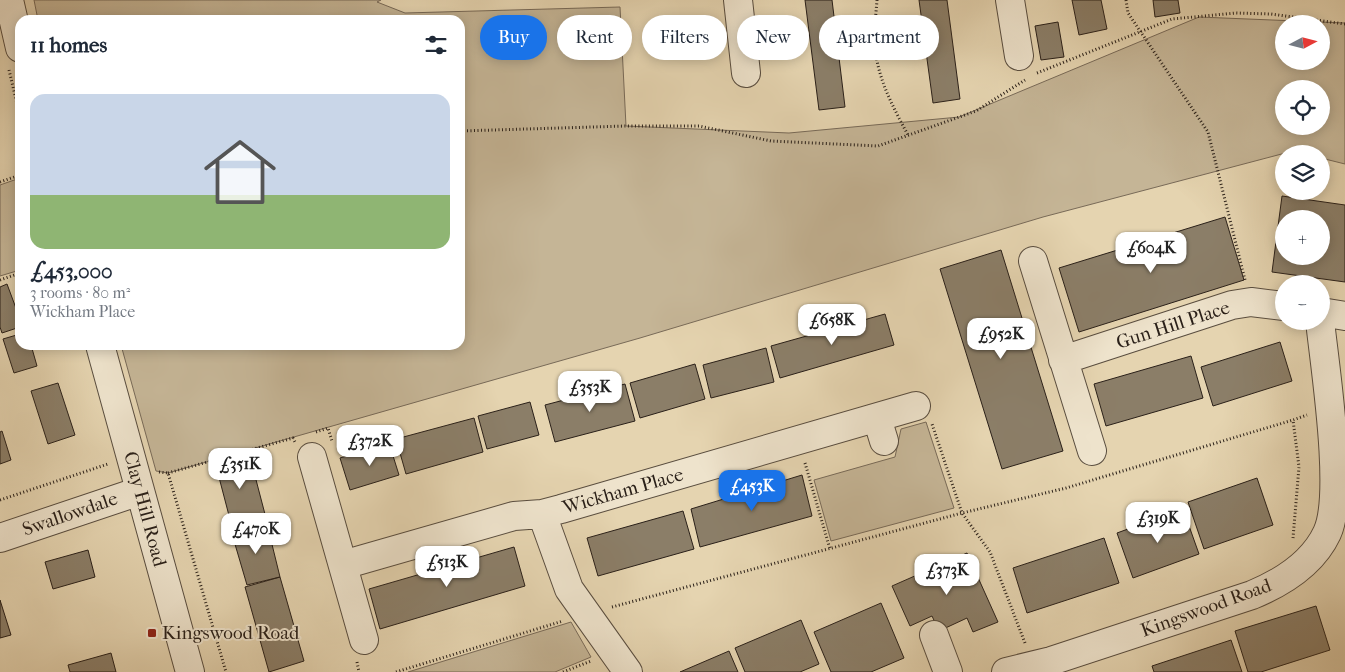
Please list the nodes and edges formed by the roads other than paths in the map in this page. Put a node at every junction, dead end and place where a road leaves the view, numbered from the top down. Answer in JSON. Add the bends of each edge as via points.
{"nodes":[{"id":1,"x":9,"y":0,"type":"edge"},
{"id":2,"x":738,"y":0,"type":"edge"},
{"id":3,"x":1010,"y":0,"type":"edge"},
{"id":4,"x":14,"y":56,"type":"edge"},
{"id":5,"x":1019,"y":56,"type":"dead end"},
{"id":6,"x":746,"y":73,"type":"dead end"},
{"id":7,"x":1033,"y":261,"type":"dead end"},
{"id":8,"x":1275,"y":305,"type":"edge"},
{"id":9,"x":1330,"y":314,"type":"edge"},
{"id":10,"x":1345,"y":316,"type":"edge"},
{"id":11,"x":1321,"y":330,"type":"edge"},
{"id":12,"x":101,"y":350,"type":"edge"},
{"id":13,"x":1064,"y":360,"type":"junction"},
{"id":14,"x":916,"y":406,"type":"dead end"},
{"id":15,"x":1092,"y":451,"type":"dead end"},
{"id":16,"x":304,"y":452,"type":"road end"},
{"id":17,"x":140,"y":491,"type":"junction"},
{"id":18,"x":542,"y":514,"type":"junction"},
{"id":19,"x":1336,"y":536,"type":"edge"},
{"id":20,"x":0,"y":538,"type":"edge"},
{"id":21,"x":343,"y":564,"type":"junction"},
{"id":22,"x":934,"y":634,"type":"dead end"},
{"id":23,"x":359,"y":646,"type":"road end"},
{"id":24,"x":190,"y":672,"type":"edge"},
{"id":25,"x":628,"y":672,"type":"edge"},
{"id":26,"x":948,"y":672,"type":"edge"},
{"id":27,"x":1006,"y":672,"type":"edge"}],
"edges":[{"from":1,"to":4,"type":"street"},
{"from":2,"to":6,"type":"street"},
{"from":3,"to":5,"type":"street"},
{"from":7,"to":13,"type":"street"},
{"from":8,"to":13,"type":"street","name":"Gun Hill Place","via":[[1250,302],[1210,311]]},
{"from":9,"to":10,"type":"street"},
{"from":11,"to":19,"type":"street","name":"Kingswood Road"},
{"from":12,"to":17,"type":"street","name":"Clay Hill Road"},
{"from":13,"to":15,"type":"street"},
{"from":14,"to":18,"type":"street","name":"Wickham Place","via":[[881,430]]},
{"from":16,"to":21,"type":"street"},
{"from":17,"to":20,"type":"street","name":"Swallowdale"},
{"from":17,"to":24,"type":"street","name":"Clay Hill Road"},
{"from":18,"to":21,"type":"street","name":"Wickham Place","via":[[514,516]]},
{"from":18,"to":25,"type":"street","name":"Wickham Place","via":[[569,589]]},
{"from":19,"to":27,"type":"street","name":"Kingswood Road","via":[[1296,571],[1271,587],[1051,661]]},
{"from":21,"to":23,"type":"street"},
{"from":22,"to":26,"type":"street"}]}
